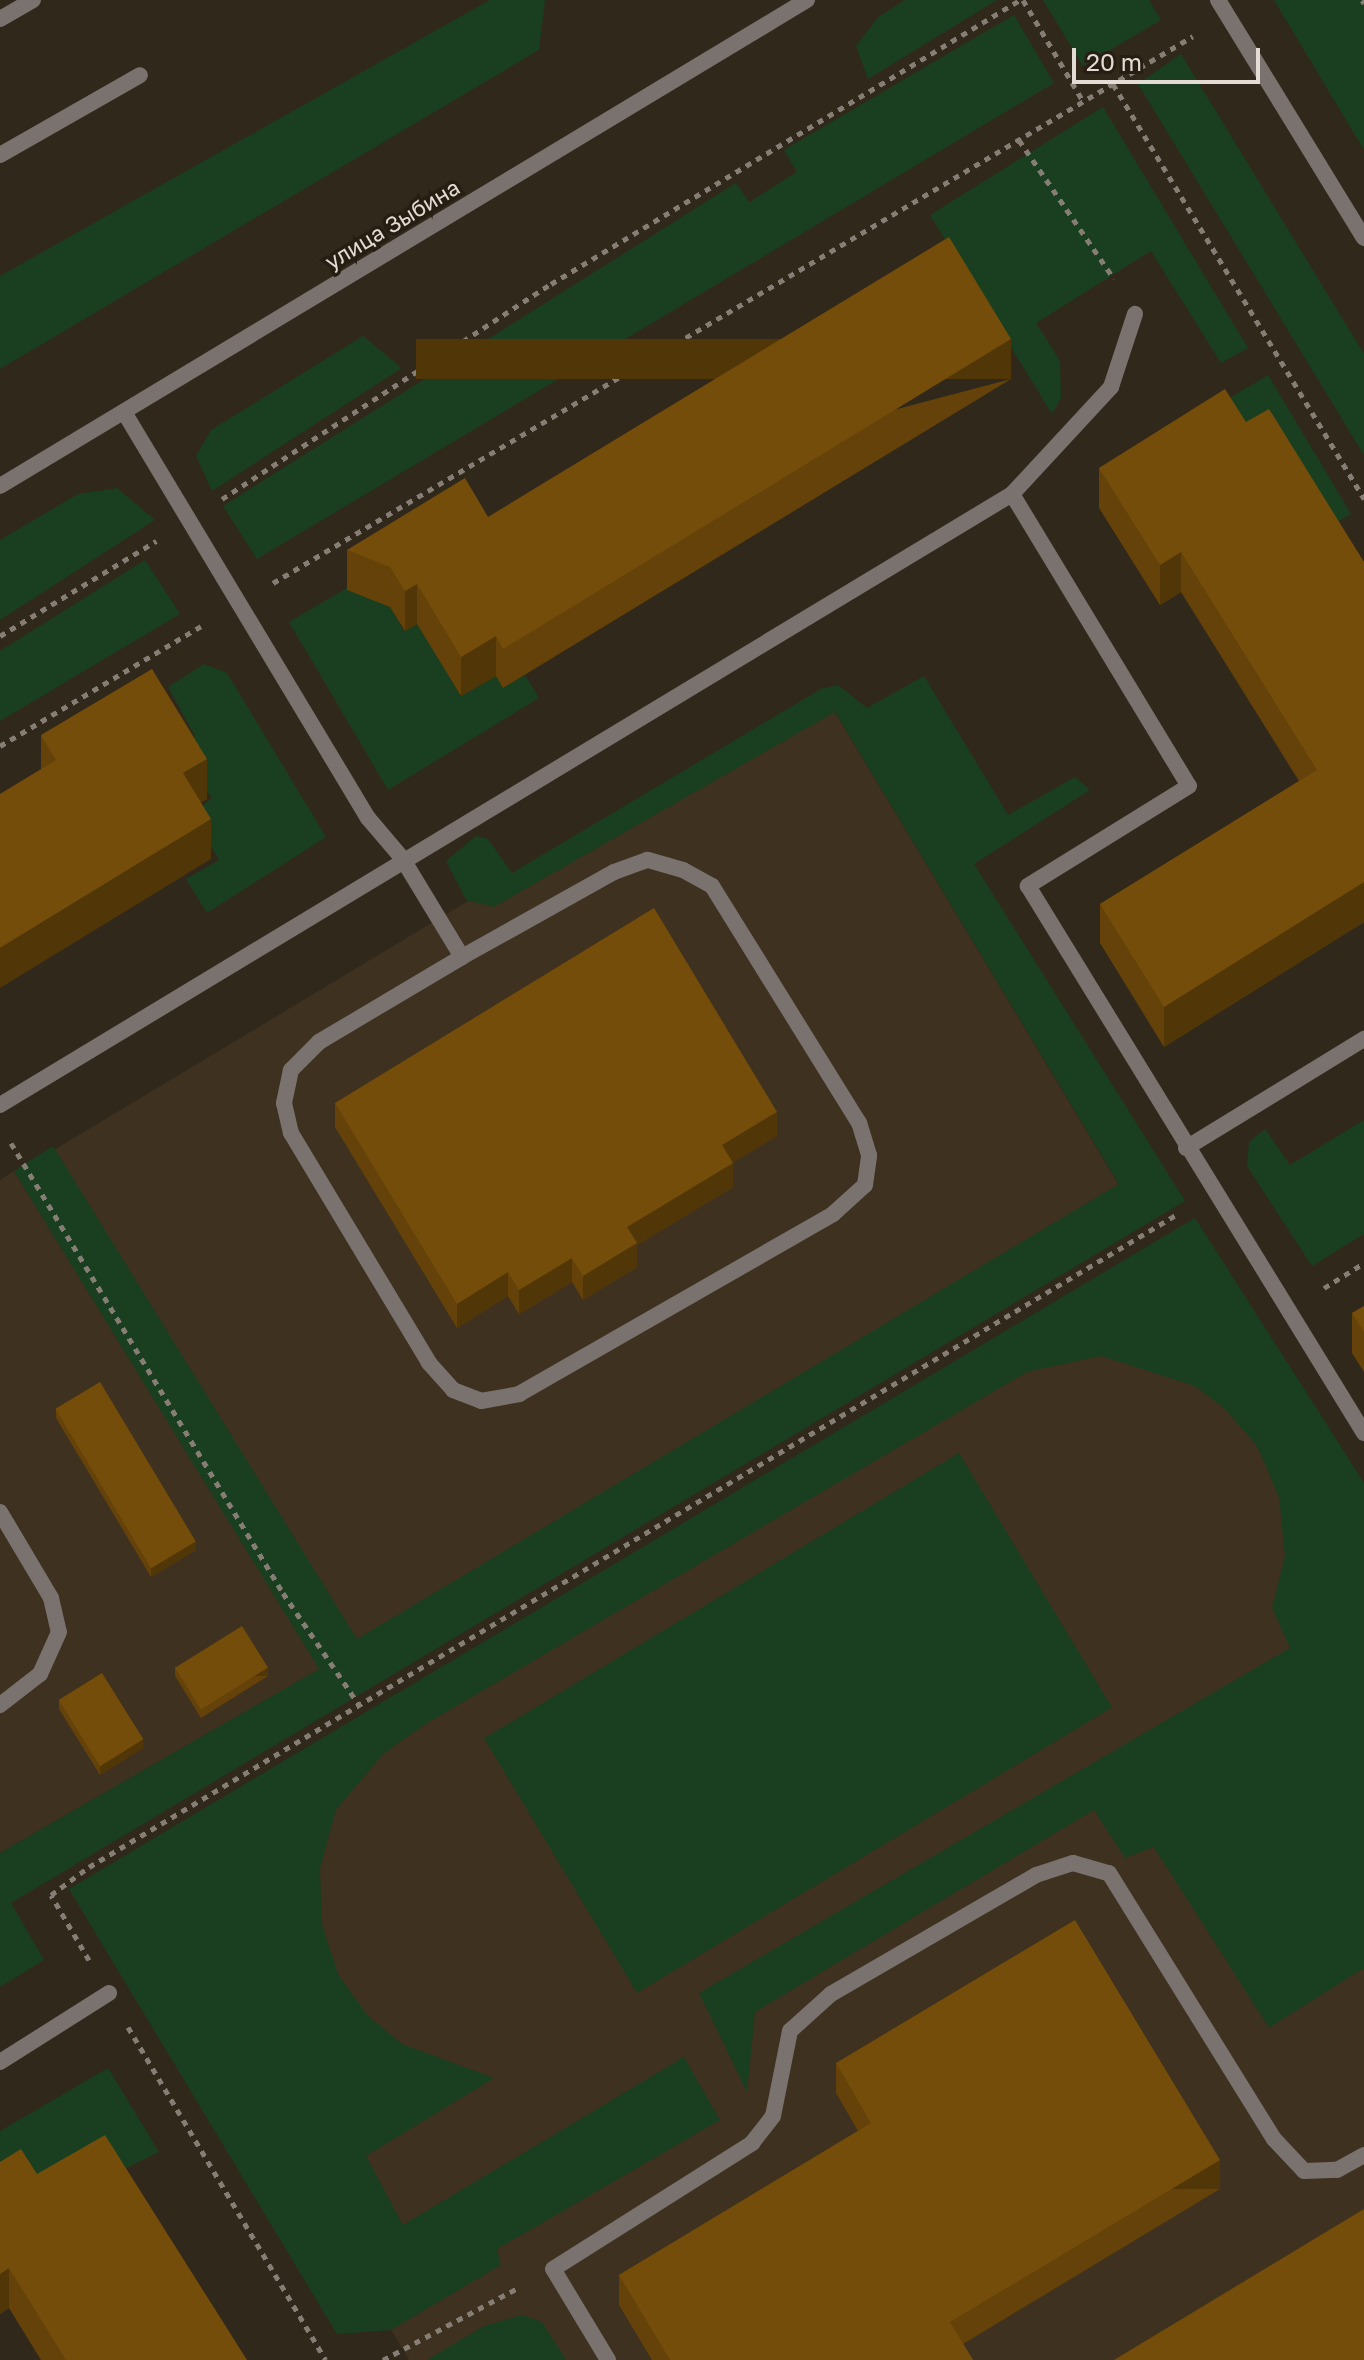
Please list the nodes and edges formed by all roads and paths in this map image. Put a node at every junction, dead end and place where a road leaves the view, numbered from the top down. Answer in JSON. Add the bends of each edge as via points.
{"nodes":[{"id":1,"x":33,"y":0,"type":"edge"},
{"id":2,"x":807,"y":0,"type":"edge"},
{"id":3,"x":1021,"y":0,"type":"edge"},
{"id":4,"x":1218,"y":0,"type":"edge"},
{"id":5,"x":1,"y":15,"type":"edge"},
{"id":6,"x":1228,"y":15,"type":"junction"},
{"id":7,"x":140,"y":75,"type":"dead end"},
{"id":8,"x":1113,"y":84,"type":"junction"},
{"id":9,"x":1083,"y":101,"type":"junction"},
{"id":10,"x":1019,"y":140,"type":"junction"},
{"id":11,"x":0,"y":155,"type":"edge"},
{"id":12,"x":1364,"y":238,"type":"edge"},
{"id":13,"x":1135,"y":314,"type":"joint"},
{"id":14,"x":124,"y":412,"type":"junction"},
{"id":15,"x":0,"y":486,"type":"edge"},
{"id":16,"x":1012,"y":494,"type":"junction"},
{"id":17,"x":1364,"y":499,"type":"edge"},
{"id":18,"x":192,"y":520,"type":"junction"},
{"id":19,"x":239,"y":603,"type":"junction"},
{"id":20,"x":0,"y":636,"type":"edge"},
{"id":21,"x":0,"y":746,"type":"edge"},
{"id":22,"x":402,"y":858,"type":"junction"},
{"id":23,"x":462,"y":957,"type":"junction"},
{"id":24,"x":1364,"y":1039,"type":"edge"},
{"id":25,"x":0,"y":1105,"type":"edge"},
{"id":26,"x":8,"y":1137,"type":"dead end"},
{"id":27,"x":1186,"y":1148,"type":"junction"},
{"id":28,"x":1213,"y":1193,"type":"junction"},
{"id":29,"x":1364,"y":1433,"type":"edge"},
{"id":30,"x":0,"y":1512,"type":"edge"},
{"id":31,"x":0,"y":1705,"type":"edge"},
{"id":32,"x":359,"y":1705,"type":"junction"},
{"id":33,"x":109,"y":1993,"type":"junction"},
{"id":34,"x":0,"y":2062,"type":"edge"},
{"id":35,"x":1364,"y":2155,"type":"edge"},
{"id":36,"x":553,"y":2269,"type":"junction"},
{"id":37,"x":326,"y":2360,"type":"edge"},
{"id":38,"x":383,"y":2360,"type":"edge"},
{"id":39,"x":608,"y":2360,"type":"edge"}],
"edges":[{"from":1,"to":5,"type":"street"},
{"from":2,"to":14,"type":"street","name":"улица Зыбина"},
{"from":3,"to":9,"type":"path"},
{"from":3,"to":18,"type":"path","via":[[551,284]]},
{"from":4,"to":6,"type":"street"},
{"from":6,"to":8,"type":"path"},
{"from":6,"to":12,"type":"street"},
{"from":7,"to":11,"type":"street"},
{"from":8,"to":9,"type":"path"},
{"from":8,"to":17,"type":"path"},
{"from":9,"to":10,"type":"path"},
{"from":10,"to":13,"type":"path"},
{"from":10,"to":19,"type":"path"},
{"from":13,"to":16,"type":"street","via":[[1111,387]]},
{"from":14,"to":15,"type":"street","name":"улица Зыбина"},
{"from":14,"to":18,"type":"street"},
{"from":16,"to":22,"type":"street"},
{"from":16,"to":27,"type":"street","via":[[1189,786],[1028,886]]},
{"from":18,"to":19,"type":"street"},
{"from":18,"to":20,"type":"path"},
{"from":19,"to":21,"type":"path"},
{"from":19,"to":22,"type":"street","via":[[368,818]]},
{"from":22,"to":23,"type":"street"},
{"from":22,"to":25,"type":"street"},
{"from":23,"to":23,"type":"street","via":[[319,1042],[291,1070],[284,1103],[291,1133],[429,1363],[453,1390],[481,1401],[519,1394],[833,1214],[865,1185],[869,1155],[859,1123],[712,886],[683,870],[647,860],[614,872]]},
{"from":24,"to":27,"type":"street"},
{"from":26,"to":32,"type":"path","via":[[283,1593]]},
{"from":27,"to":28,"type":"street"},
{"from":28,"to":29,"type":"street"},
{"from":28,"to":32,"type":"path"},
{"from":30,"to":31,"type":"street","via":[[51,1598],[59,1632],[40,1674]]},
{"from":32,"to":33,"type":"path","via":[[51,1895]]},
{"from":33,"to":34,"type":"street"},
{"from":33,"to":37,"type":"path"},
{"from":35,"to":36,"type":"street","via":[[1337,2170],[1304,2171],[1274,2139],[1109,1873],[1073,1863],[1036,1875],[831,1994],[790,2031],[773,2116],[752,2143]]},
{"from":36,"to":38,"type":"path"},
{"from":36,"to":39,"type":"street"}]}
